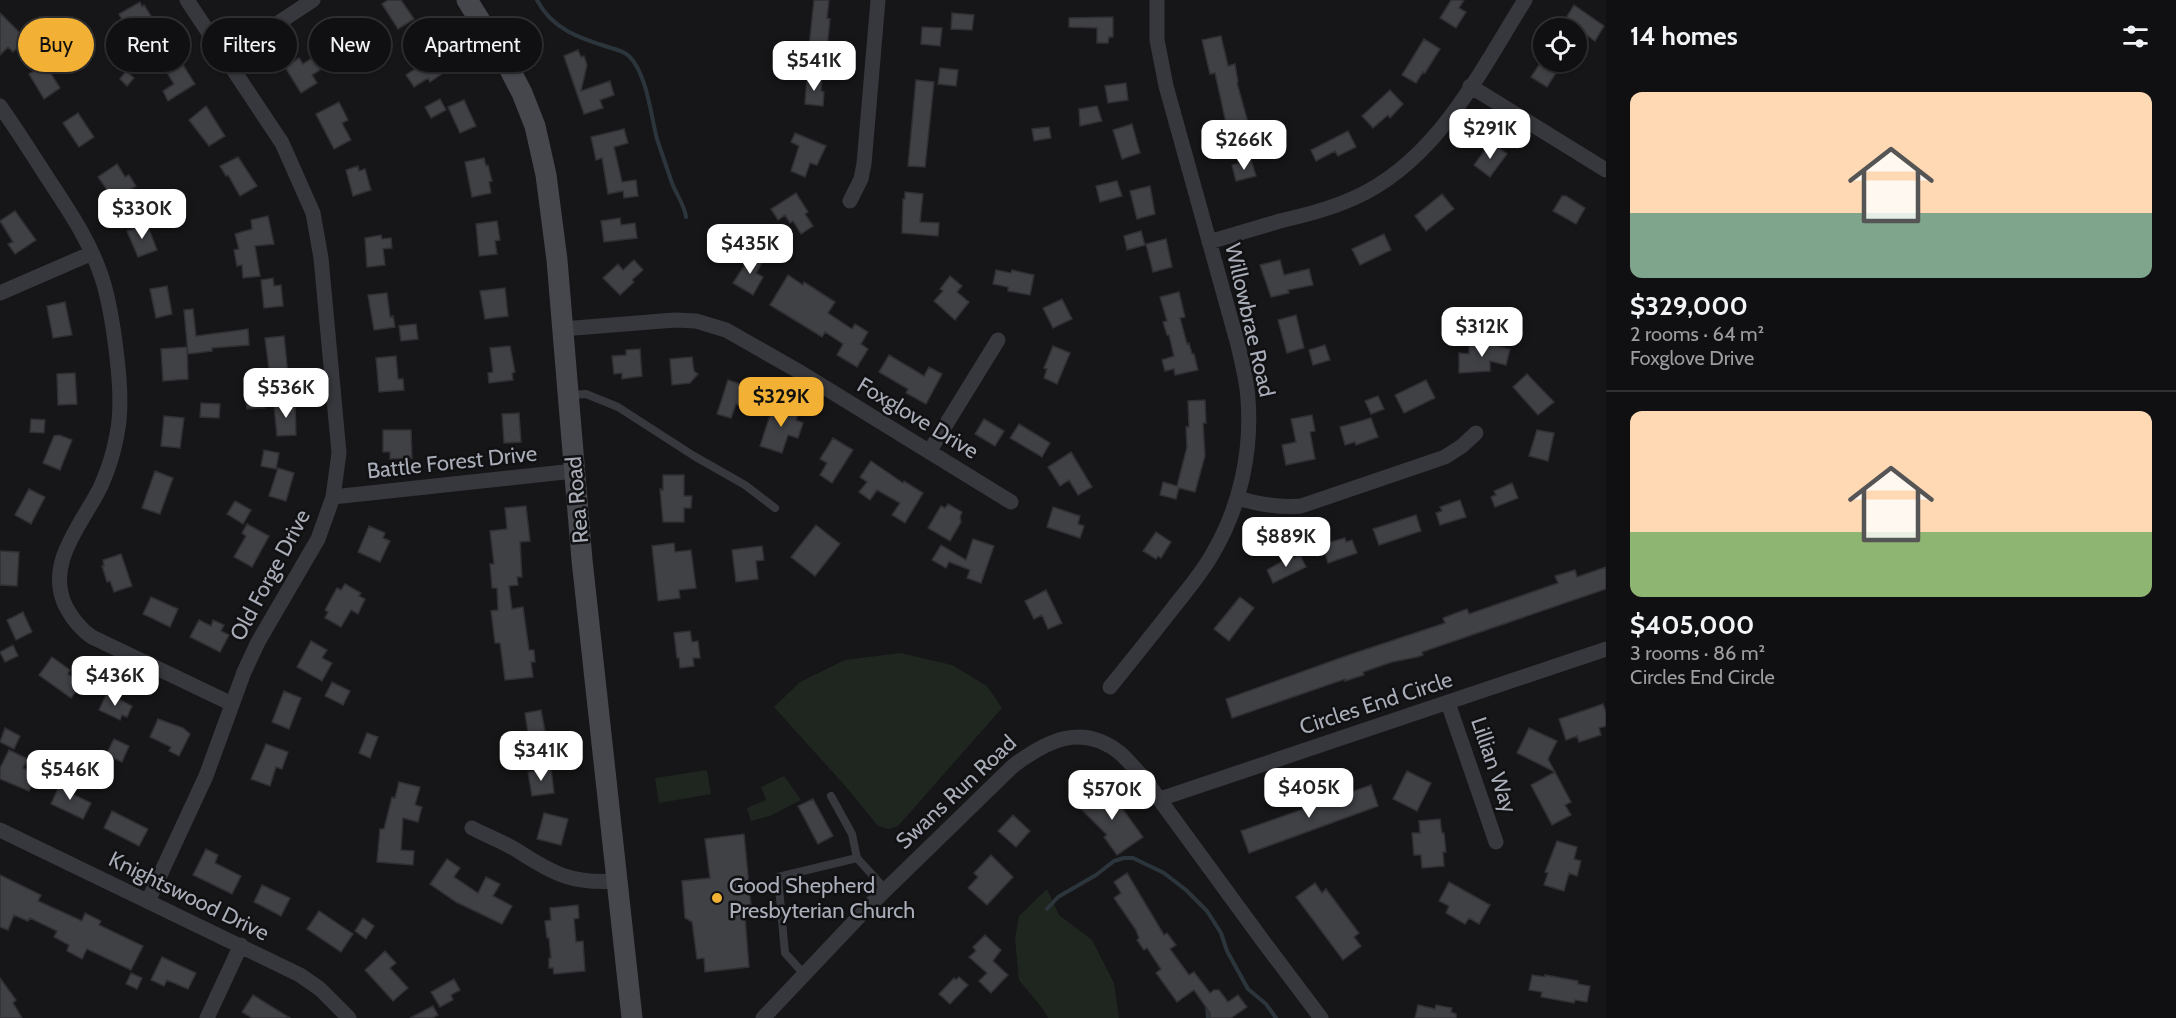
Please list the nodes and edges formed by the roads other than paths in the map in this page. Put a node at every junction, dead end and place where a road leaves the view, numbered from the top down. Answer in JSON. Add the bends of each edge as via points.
{"nodes":[{"id":1,"x":187,"y":0,"type":"edge"},
{"id":2,"x":313,"y":0,"type":"edge"},
{"id":3,"x":467,"y":0,"type":"edge"},
{"id":4,"x":878,"y":0,"type":"edge"},
{"id":5,"x":1157,"y":0,"type":"edge"},
{"id":6,"x":1525,"y":0,"type":"edge"},
{"id":7,"x":286,"y":18,"type":"edge"},
{"id":8,"x":202,"y":23,"type":"edge"},
{"id":9,"x":234,"y":72,"type":"edge"},
{"id":10,"x":1470,"y":86,"type":"junction"},
{"id":11,"x":0,"y":106,"type":"edge"},
{"id":12,"x":1606,"y":170,"type":"edge"},
{"id":13,"x":850,"y":201,"type":"dead end"},
{"id":14,"x":1209,"y":242,"type":"junction"},
{"id":15,"x":92,"y":253,"type":"junction"},
{"id":16,"x":0,"y":293,"type":"edge"},
{"id":17,"x":562,"y":329,"type":"junction"},
{"id":18,"x":998,"y":340,"type":"dead end"},
{"id":19,"x":567,"y":395,"type":"junction"},
{"id":20,"x":1476,"y":434,"type":"dead end"},
{"id":21,"x":929,"y":452,"type":"junction"},
{"id":22,"x":574,"y":471,"type":"junction"},
{"id":23,"x":333,"y":497,"type":"junction"},
{"id":24,"x":1237,"y":498,"type":"junction"},
{"id":25,"x":1011,"y":502,"type":"dead end"},
{"id":26,"x":775,"y":508,"type":"dead end"},
{"id":27,"x":1606,"y":649,"type":"edge"},
{"id":28,"x":1110,"y":687,"type":"dead end"},
{"id":29,"x":1448,"y":703,"type":"junction"},
{"id":30,"x":232,"y":704,"type":"junction"},
{"id":31,"x":831,"y":796,"type":"dead end"},
{"id":32,"x":1160,"y":799,"type":"junction"},
{"id":33,"x":472,"y":828,"type":"dead end"},
{"id":34,"x":0,"y":830,"type":"edge"},
{"id":35,"x":1496,"y":842,"type":"dead end"},
{"id":36,"x":857,"y":858,"type":"junction"},
{"id":37,"x":618,"y":881,"type":"junction"},
{"id":38,"x":886,"y":890,"type":"junction"},
{"id":39,"x":148,"y":901,"type":"junction"},
{"id":40,"x":241,"y":945,"type":"junction"},
{"id":41,"x":804,"y":974,"type":"junction"},
{"id":42,"x":207,"y":1018,"type":"edge"},
{"id":43,"x":349,"y":1018,"type":"edge"},
{"id":44,"x":632,"y":1018,"type":"edge"},
{"id":45,"x":763,"y":1018,"type":"edge"},
{"id":46,"x":1322,"y":1018,"type":"edge"}],
"edges":[{"from":1,"to":8,"type":"street","name":"Old Forge Drive"},
{"from":2,"to":7,"type":"street"},
{"from":3,"to":17,"type":"main road","name":"Rea Road","via":[[515,77],[540,143],[557,260]]},
{"from":4,"to":13,"type":"street","via":[[864,164]]},
{"from":5,"to":14,"type":"street","name":"Willowbrae Road","via":[[1159,56]]},
{"from":6,"to":10,"type":"street"},
{"from":9,"to":23,"type":"street","name":"Old Forge Drive","via":[[282,143],[314,213],[338,434],[339,464]]},
{"from":10,"to":12,"type":"street"},
{"from":10,"to":14,"type":"street","via":[[1423,150],[1378,186],[1324,210]]},
{"from":11,"to":15,"type":"street","via":[[76,221]]},
{"from":14,"to":24,"type":"street","name":"Willowbrae Road","via":[[1238,345],[1248,398],[1248,445]]},
{"from":15,"to":16,"type":"street"},
{"from":15,"to":30,"type":"street","via":[[107,297],[118,366],[118,433],[100,487],[61,562],[64,602],[77,624],[92,637]]},
{"from":17,"to":19,"type":"main road","name":"Rea Road"},
{"from":17,"to":21,"type":"street","name":"Foxglove Drive","via":[[675,320],[716,326]]},
{"from":18,"to":21,"type":"street"},
{"from":19,"to":22,"type":"main road","name":"Rea Road"},
{"from":19,"to":26,"type":"lane","via":[[586,394],[618,407],[745,485]]},
{"from":20,"to":24,"type":"street","via":[[1445,457],[1301,506],[1283,508]]},
{"from":21,"to":25,"type":"street","name":"Foxglove Drive"},
{"from":22,"to":23,"type":"street","name":"Battle Forest Drive"},
{"from":22,"to":37,"type":"main road","name":"Rea Road"},
{"from":23,"to":30,"type":"street","name":"Old Forge Drive","via":[[318,539],[258,642]]},
{"from":24,"to":28,"type":"street","name":"Willowbrae Road","via":[[1214,553]]},
{"from":27,"to":29,"type":"street","name":"Circles End Circle"},
{"from":29,"to":32,"type":"street","name":"Circles End Circle"},
{"from":29,"to":35,"type":"street","name":"Lillian Way"},
{"from":30,"to":39,"type":"street","name":"Old Forge Drive","via":[[206,776]]},
{"from":31,"to":36,"type":"lane","via":[[852,834]]},
{"from":32,"to":38,"type":"street","name":"Swans Run Road","via":[[1128,761],[1108,745],[1084,737],[1057,740],[1032,751],[1013,766]]},
{"from":32,"to":46,"type":"street","name":"Swans Run Road"},
{"from":33,"to":37,"type":"street","via":[[556,874],[596,882]]},
{"from":34,"to":39,"type":"street","name":"Knightswood Drive"},
{"from":36,"to":38,"type":"lane"},
{"from":36,"to":41,"type":"lane","via":[[778,877],[785,953]]},
{"from":37,"to":44,"type":"main road","name":"Rea Road"},
{"from":38,"to":41,"type":"street","name":"Swans Run Road"},
{"from":39,"to":40,"type":"street","name":"Knightswood Drive"},
{"from":40,"to":42,"type":"street"},
{"from":40,"to":43,"type":"street","name":"Knightswood Drive","via":[[300,975]]},
{"from":41,"to":45,"type":"street","name":"Swans Run Road"}]}
